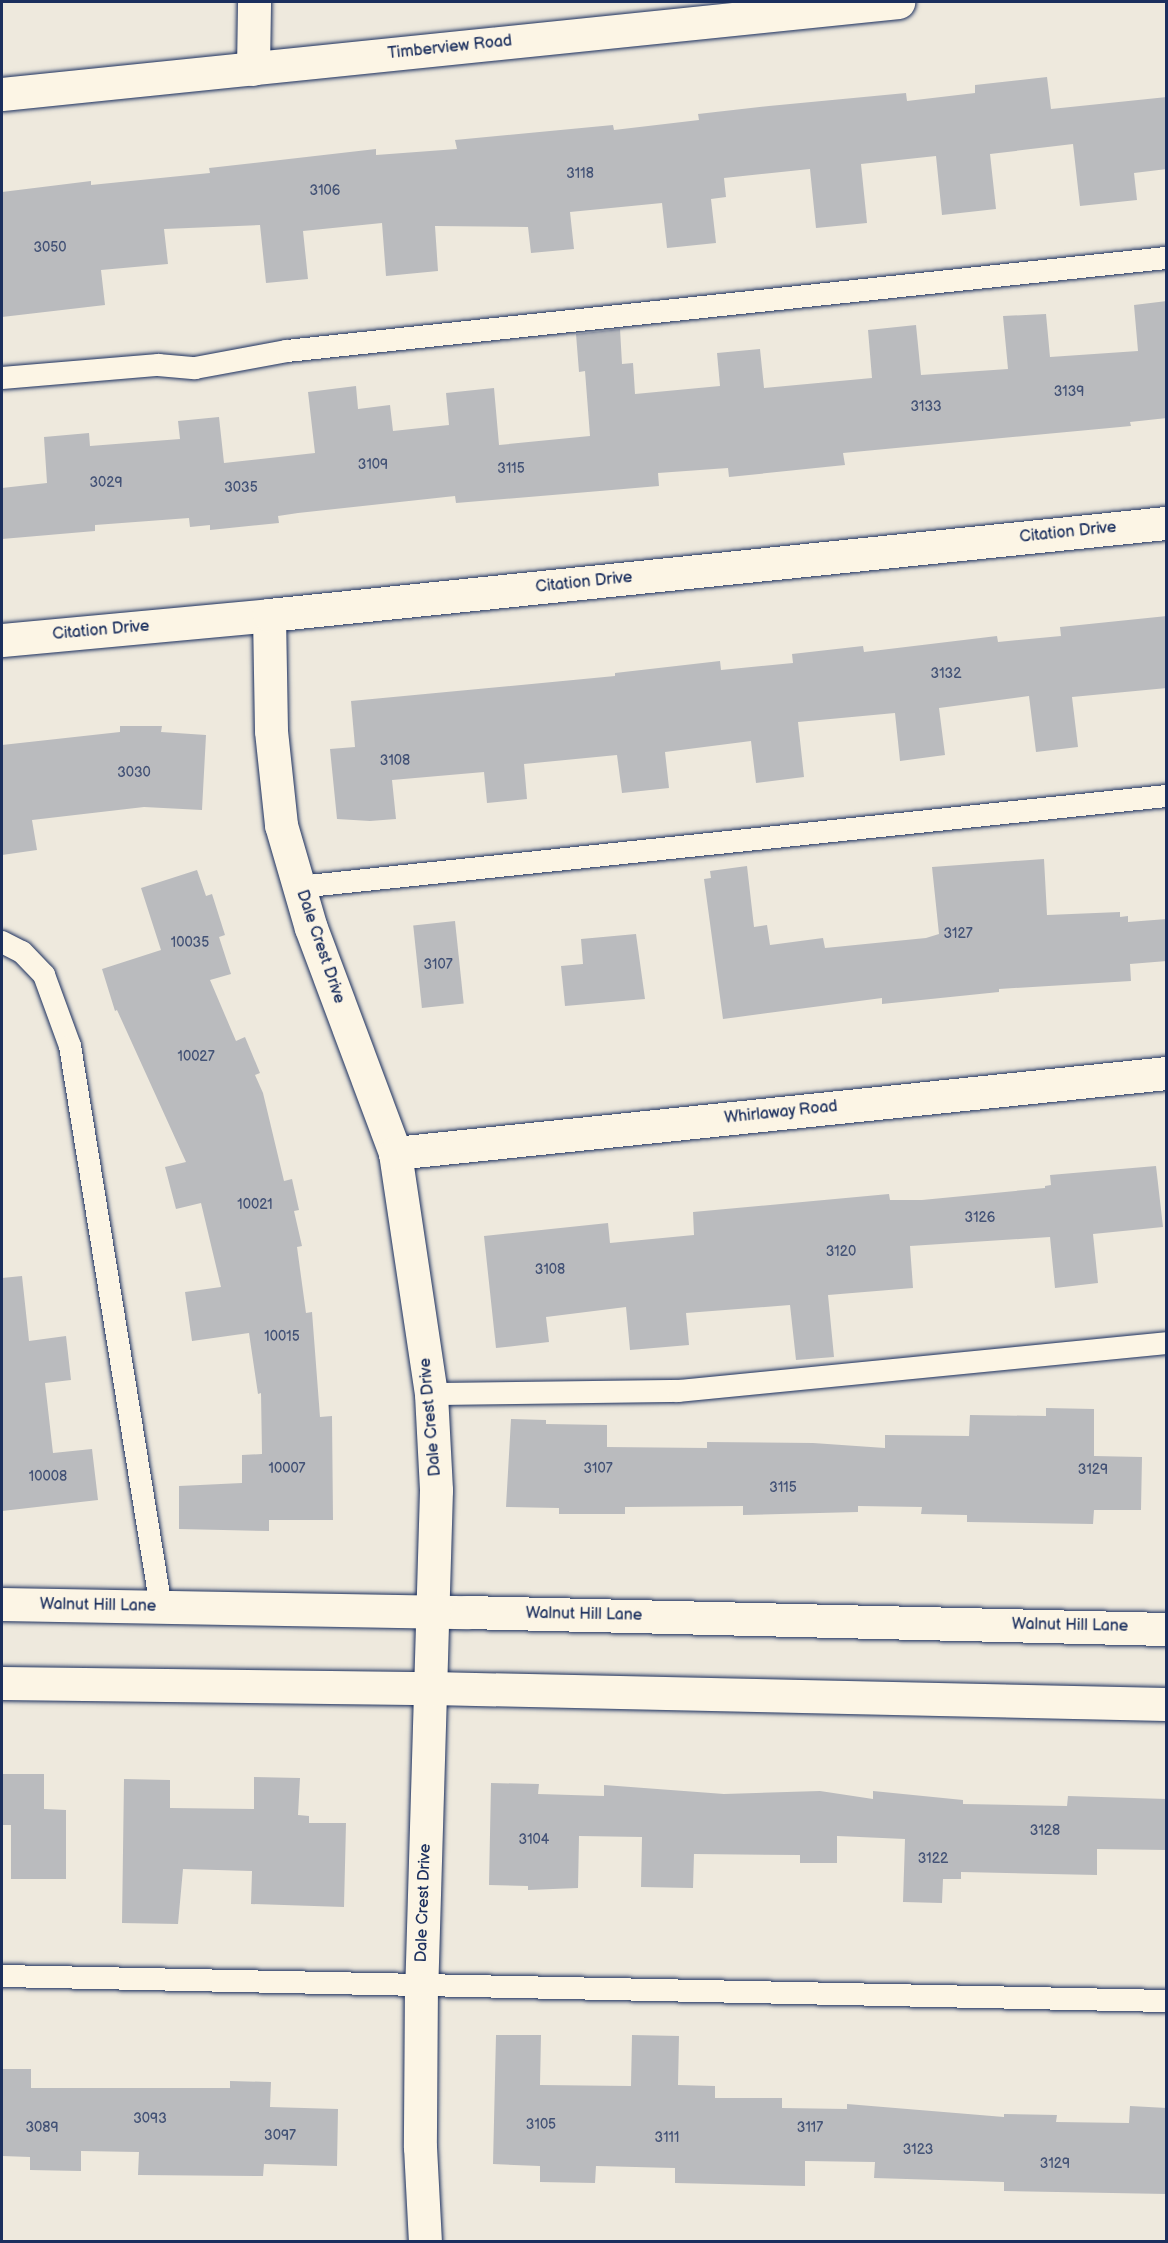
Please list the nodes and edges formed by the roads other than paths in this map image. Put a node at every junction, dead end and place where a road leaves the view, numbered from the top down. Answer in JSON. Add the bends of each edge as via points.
{"nodes":[{"id":1,"x":254,"y":2,"type":"edge"},
{"id":2,"x":898,"y":2,"type":"edge"},
{"id":3,"x":253,"y":69,"type":"junction"},
{"id":4,"x":2,"y":94,"type":"edge"},
{"id":5,"x":1167,"y":258,"type":"edge"},
{"id":6,"x":2,"y":378,"type":"edge"},
{"id":7,"x":1167,"y":523,"type":"edge"},
{"id":8,"x":269,"y":615,"type":"junction"},
{"id":9,"x":2,"y":640,"type":"edge"},
{"id":10,"x":1167,"y":796,"type":"edge"},
{"id":11,"x":299,"y":887,"type":"junction"},
{"id":12,"x":2,"y":942,"type":"edge"},
{"id":13,"x":1167,"y":1073,"type":"edge"},
{"id":14,"x":395,"y":1154,"type":"junction"},
{"id":15,"x":1167,"y":1343,"type":"edge"},
{"id":16,"x":431,"y":1394,"type":"junction"},
{"id":17,"x":2,"y":1604,"type":"edge"},
{"id":18,"x":161,"y":1607,"type":"junction"},
{"id":19,"x":433,"y":1611,"type":"junction"},
{"id":20,"x":1167,"y":1629,"type":"edge"},
{"id":21,"x":2,"y":1683,"type":"edge"},
{"id":22,"x":432,"y":1688,"type":"junction"},
{"id":23,"x":1167,"y":1704,"type":"edge"},
{"id":24,"x":2,"y":1976,"type":"edge"},
{"id":25,"x":422,"y":1984,"type":"junction"},
{"id":26,"x":1167,"y":2001,"type":"edge"},
{"id":27,"x":425,"y":2241,"type":"edge"}],
"edges":[{"from":1,"to":3,"type":"street"},
{"from":2,"to":3,"type":"street","name":"Timberview Road"},
{"from":3,"to":4,"type":"street","name":"Timberview Road"},
{"from":5,"to":6,"type":"lane","via":[[287,351],[195,368],[158,365]]},
{"from":7,"to":8,"type":"street","name":"Citation Drive"},
{"from":8,"to":9,"type":"street","name":"Citation Drive"},
{"from":8,"to":11,"type":"street","name":"Dale Crest Drive","via":[[271,731],[280,813]]},
{"from":10,"to":11,"type":"lane"},
{"from":11,"to":14,"type":"street","name":"Dale Crest Drive"},
{"from":12,"to":18,"type":"lane","via":[[22,952],[44,975],[70,1046]]},
{"from":13,"to":14,"type":"street","name":"Whirlaway Road"},
{"from":14,"to":16,"type":"street","name":"Dale Crest Drive"},
{"from":15,"to":16,"type":"lane","via":[[678,1391]]},
{"from":16,"to":19,"type":"street","name":"Dale Crest Drive","via":[[436,1490]]},
{"from":17,"to":18,"type":"street","name":"Walnut Hill Lane"},
{"from":18,"to":19,"type":"street","name":"Walnut Hill Lane"},
{"from":19,"to":20,"type":"street","name":"Walnut Hill Lane"},
{"from":19,"to":22,"type":"street","name":"Dale Crest Drive"},
{"from":21,"to":22,"type":"street"},
{"from":22,"to":23,"type":"street"},
{"from":22,"to":25,"type":"street","name":"Dale Crest Drive"},
{"from":24,"to":25,"type":"lane"},
{"from":25,"to":26,"type":"lane"},
{"from":25,"to":27,"type":"street","name":"Dale Crest Drive","via":[[420,2148]]}]}
